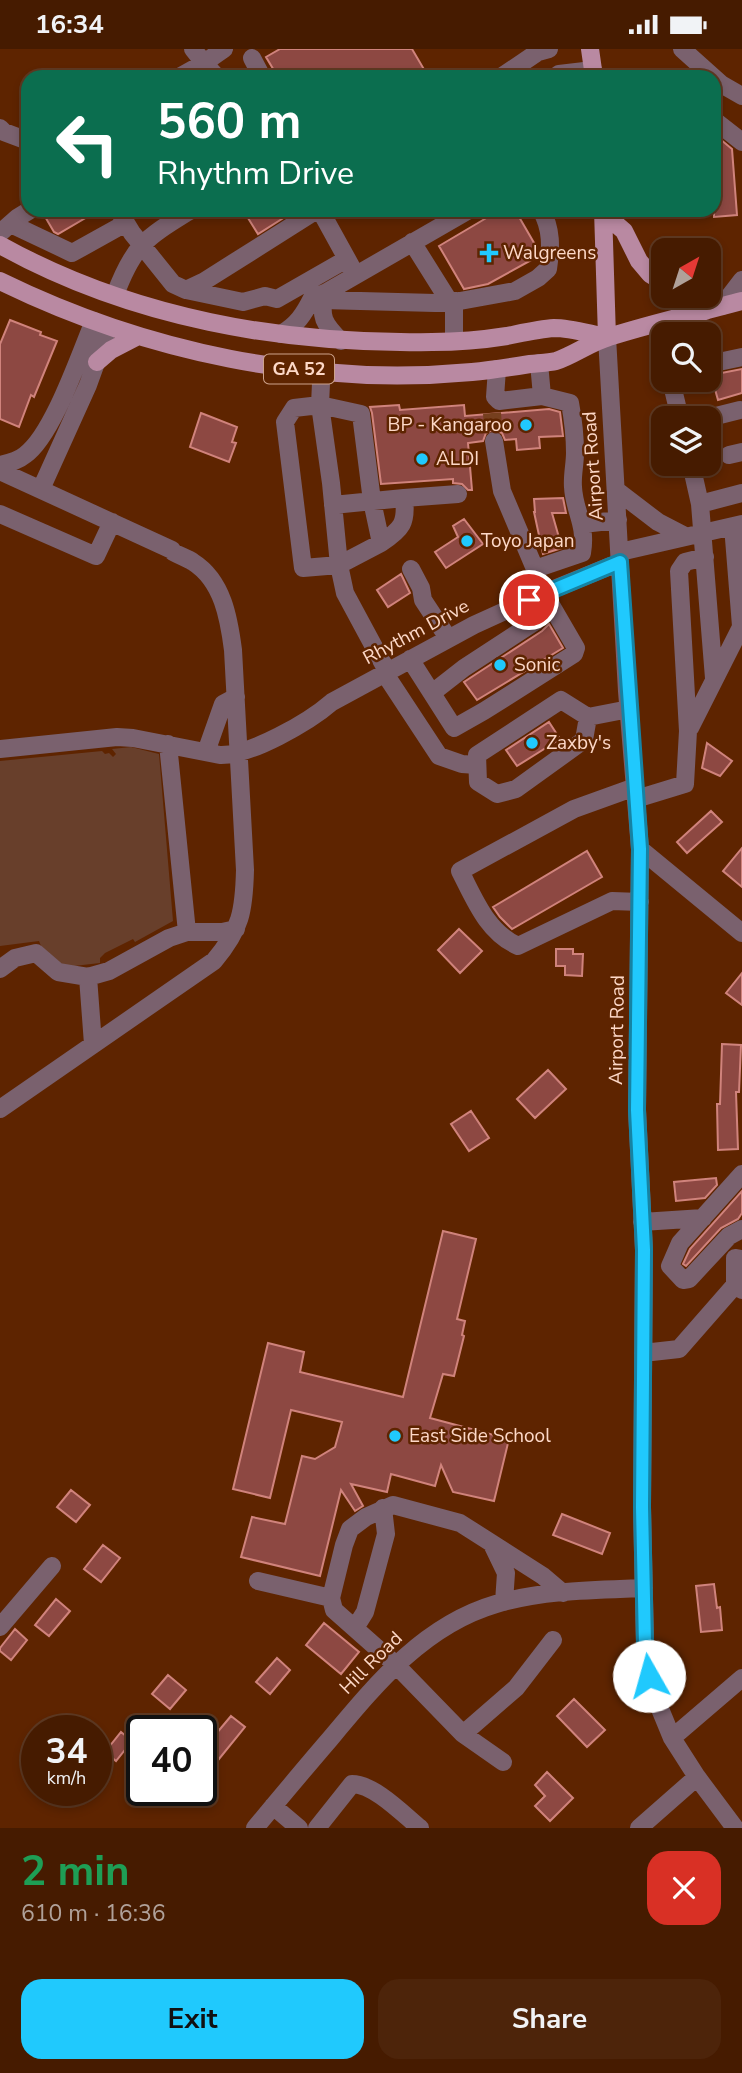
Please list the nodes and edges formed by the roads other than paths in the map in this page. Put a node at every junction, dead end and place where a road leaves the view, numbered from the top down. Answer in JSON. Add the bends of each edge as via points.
{"nodes":[{"id":1,"x":223,"y":49,"type":"edge"},
{"id":2,"x":549,"y":49,"type":"edge"},
{"id":3,"x":590,"y":49,"type":"edge"},
{"id":4,"x":682,"y":49,"type":"edge"},
{"id":5,"x":198,"y":56,"type":"edge"},
{"id":6,"x":251,"y":58,"type":"dead end"},
{"id":7,"x":185,"y":70,"type":"edge"},
{"id":8,"x":211,"y":70,"type":"edge"},
{"id":9,"x":258,"y":70,"type":"edge"},
{"id":10,"x":511,"y":70,"type":"edge"},
{"id":11,"x":593,"y":70,"type":"edge"},
{"id":12,"x":701,"y":70,"type":"edge"},
{"id":13,"x":721,"y":90,"type":"edge"},
{"id":14,"x":742,"y":96,"type":"edge"},
{"id":15,"x":721,"y":126,"type":"edge"},
{"id":16,"x":1,"y":131,"type":"edge"},
{"id":17,"x":21,"y":138,"type":"edge"},
{"id":18,"x":742,"y":142,"type":"edge"},
{"id":19,"x":21,"y":217,"type":"edge"},
{"id":20,"x":122,"y":217,"type":"edge"},
{"id":21,"x":164,"y":217,"type":"edge"},
{"id":22,"x":307,"y":217,"type":"edge"},
{"id":23,"x":322,"y":217,"type":"edge"},
{"id":24,"x":457,"y":217,"type":"edge"},
{"id":25,"x":545,"y":217,"type":"edge"},
{"id":26,"x":603,"y":217,"type":"edge"},
{"id":27,"x":609,"y":217,"type":"edge"},
{"id":28,"x":6,"y":228,"type":"edge"},
{"id":29,"x":412,"y":243,"type":"junction"},
{"id":30,"x":0,"y":245,"type":"edge"},
{"id":31,"x":141,"y":245,"type":"junction"},
{"id":32,"x":351,"y":267,"type":"junction"},
{"id":33,"x":651,"y":275,"type":"edge"},
{"id":34,"x":742,"y":280,"type":"edge"},
{"id":35,"x":0,"y":281,"type":"edge"},
{"id":36,"x":187,"y":290,"type":"junction"},
{"id":37,"x":115,"y":295,"type":"junction"},
{"id":38,"x":324,"y":296,"type":"junction"},
{"id":39,"x":451,"y":301,"type":"junction"},
{"id":40,"x":742,"y":301,"type":"edge"},
{"id":41,"x":713,"y":309,"type":"junction"},
{"id":42,"x":101,"y":324,"type":"junction"},
{"id":43,"x":281,"y":334,"type":"junction"},
{"id":44,"x":138,"y":336,"type":"junction"},
{"id":45,"x":607,"y":337,"type":"junction"},
{"id":46,"x":341,"y":341,"type":"junction"},
{"id":47,"x":454,"y":341,"type":"junction"},
{"id":48,"x":742,"y":357,"type":"edge"},
{"id":49,"x":721,"y":361,"type":"edge"},
{"id":50,"x":97,"y":362,"type":"junction"},
{"id":51,"x":539,"y":363,"type":"junction"},
{"id":52,"x":497,"y":369,"type":"junction"},
{"id":53,"x":320,"y":372,"type":"junction"},
{"id":54,"x":542,"y":396,"type":"junction"},
{"id":55,"x":320,"y":405,"type":"junction"},
{"id":56,"x":740,"y":410,"type":"dead end"},
{"id":57,"x":721,"y":415,"type":"edge"},
{"id":58,"x":494,"y":441,"type":"tunnel mouth"},
{"id":59,"x":0,"y":464,"type":"edge"},
{"id":60,"x":0,"y":471,"type":"edge"},
{"id":61,"x":706,"y":476,"type":"edge"},
{"id":62,"x":41,"y":489,"type":"junction"},
{"id":63,"x":616,"y":490,"type":"junction"},
{"id":64,"x":742,"y":493,"type":"edge"},
{"id":65,"x":458,"y":494,"type":"dead end"},
{"id":66,"x":404,"y":498,"type":"junction"},
{"id":67,"x":372,"y":501,"type":"junction"},
{"id":68,"x":700,"y":504,"type":"junction"},
{"id":69,"x":333,"y":505,"type":"junction"},
{"id":70,"x":0,"y":514,"type":"edge"},
{"id":71,"x":618,"y":520,"type":"junction"},
{"id":72,"x":112,"y":522,"type":"junction"},
{"id":73,"x":583,"y":524,"type":"junction"},
{"id":74,"x":737,"y":525,"type":"edge"},
{"id":75,"x":703,"y":532,"type":"junction"},
{"id":76,"x":685,"y":536,"type":"junction"},
{"id":77,"x":381,"y":543,"type":"junction"},
{"id":78,"x":620,"y":557,"type":"junction"},
{"id":79,"x":705,"y":557,"type":"junction"},
{"id":80,"x":339,"y":565,"type":"junction"},
{"id":81,"x":411,"y":569,"type":"dead end"},
{"id":82,"x":539,"y":596,"type":"junction"},
{"id":83,"x":556,"y":616,"type":"junction"},
{"id":84,"x":536,"y":621,"type":"junction"},
{"id":85,"x":742,"y":626,"type":"edge"},
{"id":86,"x":448,"y":638,"type":"junction"},
{"id":87,"x":410,"y":659,"type":"junction"},
{"id":88,"x":387,"y":671,"type":"junction"},
{"id":89,"x":714,"y":678,"type":"junction"},
{"id":90,"x":432,"y":693,"type":"junction"},
{"id":91,"x":236,"y":697,"type":"junction"},
{"id":92,"x":629,"y":709,"type":"junction"},
{"id":93,"x":589,"y":717,"type":"junction"},
{"id":94,"x":688,"y":731,"type":"junction"},
{"id":95,"x":168,"y":744,"type":"junction"},
{"id":96,"x":0,"y":749,"type":"edge"},
{"id":97,"x":206,"y":752,"type":"junction"},
{"id":98,"x":239,"y":754,"type":"junction"},
{"id":99,"x":477,"y":765,"type":"junction"},
{"id":100,"x":636,"y":793,"type":"junction"},
{"id":101,"x":640,"y":849,"type":"junction"},
{"id":102,"x":640,"y":902,"type":"junction"},
{"id":103,"x":236,"y":929,"type":"junction"},
{"id":104,"x":187,"y":932,"type":"junction"},
{"id":105,"x":742,"y":933,"type":"edge"},
{"id":106,"x":0,"y":969,"type":"edge"},
{"id":107,"x":88,"y":977,"type":"junction"},
{"id":108,"x":93,"y":1044,"type":"junction"},
{"id":109,"x":0,"y":1109,"type":"edge"},
{"id":110,"x":742,"y":1174,"type":"edge"},
{"id":111,"x":703,"y":1217,"type":"junction"},
{"id":112,"x":642,"y":1221,"type":"junction"},
{"id":113,"x":742,"y":1229,"type":"edge"},
{"id":114,"x":720,"y":1246,"type":"junction"},
{"id":115,"x":738,"y":1259,"type":"edge"},
{"id":116,"x":739,"y":1288,"type":"edge"},
{"id":117,"x":643,"y":1353,"type":"junction"},
{"id":118,"x":383,"y":1508,"type":"junction"},
{"id":119,"x":493,"y":1545,"type":"junction"},
{"id":120,"x":52,"y":1566,"type":"dead end"},
{"id":121,"x":258,"y":1581,"type":"dead end"},
{"id":122,"x":643,"y":1588,"type":"junction"},
{"id":123,"x":563,"y":1593,"type":"junction"},
{"id":124,"x":331,"y":1598,"type":"junction"},
{"id":125,"x":504,"y":1602,"type":"junction"},
{"id":126,"x":0,"y":1627,"type":"edge"},
{"id":127,"x":355,"y":1628,"type":"junction"},
{"id":128,"x":552,"y":1640,"type":"dead end"},
{"id":129,"x":395,"y":1664,"type":"junction"},
{"id":130,"x":742,"y":1678,"type":"edge"},
{"id":131,"x":463,"y":1734,"type":"junction"},
{"id":132,"x":672,"y":1738,"type":"junction"},
{"id":133,"x":503,"y":1762,"type":"dead end"},
{"id":134,"x":697,"y":1777,"type":"junction"},
{"id":135,"x":273,"y":1806,"type":"junction"},
{"id":136,"x":413,"y":1826,"type":"edge"},
{"id":137,"x":255,"y":1828,"type":"edge"},
{"id":138,"x":299,"y":1828,"type":"edge"},
{"id":139,"x":317,"y":1828,"type":"edge"},
{"id":140,"x":639,"y":1828,"type":"edge"},
{"id":141,"x":735,"y":1828,"type":"edge"}],
"edges":[{"from":1,"to":5,"type":"street"},
{"from":2,"to":10,"type":"street"},
{"from":3,"to":11,"type":"main road"},
{"from":4,"to":12,"type":"street"},
{"from":5,"to":7,"type":"street"},
{"from":5,"to":8,"type":"street"},
{"from":6,"to":9,"type":"street"},
{"from":13,"to":14,"type":"street"},
{"from":15,"to":18,"type":"street"},
{"from":16,"to":17,"type":"street"},
{"from":19,"to":28,"type":"street"},
{"from":20,"to":28,"type":"street","via":[[72,253]]},
{"from":20,"to":31,"type":"street"},
{"from":21,"to":31,"type":"street"},
{"from":22,"to":36,"type":"street"},
{"from":23,"to":32,"type":"street"},
{"from":24,"to":29,"type":"street"},
{"from":25,"to":39,"type":"street","via":[[551,248],[548,269],[538,278],[515,291]]},
{"from":26,"to":45,"type":"main road","name":"Airport Road"},
{"from":27,"to":33,"type":"main road","via":[[624,231]]},
{"from":29,"to":32,"type":"street"},
{"from":29,"to":39,"type":"street"},
{"from":30,"to":37,"type":"main road","number":"GA 52"},
{"from":31,"to":36,"type":"street","via":[[173,284]]},
{"from":31,"to":37,"type":"street"},
{"from":32,"to":36,"type":"street","via":[[277,299],[265,296],[243,302]]},
{"from":32,"to":38,"type":"street"},
{"from":34,"to":41,"type":"street"},
{"from":35,"to":42,"type":"main road","number":"GA 52"},
{"from":37,"to":43,"type":"main road","number":"GA 52","via":[[198,320]]},
{"from":38,"to":39,"type":"street"},
{"from":38,"to":43,"type":"street","via":[[312,298],[293,327]]},
{"from":38,"to":46,"type":"street","via":[[323,321]]},
{"from":39,"to":47,"type":"street"},
{"from":40,"to":41,"type":"main road","number":"GA 52"},
{"from":41,"to":45,"type":"main road","number":"GA 52"},
{"from":42,"to":44,"type":"main road","number":"GA 52"},
{"from":42,"to":50,"type":"street"},
{"from":42,"to":59,"type":"street","via":[[42,437],[25,456]]},
{"from":43,"to":46,"type":"main road","number":"GA 52"},
{"from":44,"to":50,"type":"main road"},
{"from":44,"to":53,"type":"main road","number":"GA 52","via":[[224,357]]},
{"from":45,"to":47,"type":"main road","number":"GA 52","via":[[555,328]]},
{"from":45,"to":51,"type":"main road","number":"GA 52","via":[[556,361]]},
{"from":45,"to":63,"type":"street","name":"Airport Road"},
{"from":46,"to":47,"type":"main road","number":"GA 52"},
{"from":48,"to":49,"type":"street"},
{"from":50,"to":62,"type":"street"},
{"from":51,"to":52,"type":"main road","number":"GA 52"},
{"from":51,"to":54,"type":"street"},
{"from":52,"to":53,"type":"main road","number":"GA 52","via":[[404,375]]},
{"from":52,"to":54,"type":"street","via":[[495,407]]},
{"from":53,"to":55,"type":"street"},
{"from":54,"to":73,"type":"street","via":[[570,403],[573,489]]},
{"from":55,"to":67,"type":"street","via":[[361,414]]},
{"from":55,"to":69,"type":"street"},
{"from":55,"to":80,"type":"street","via":[[293,408],[285,422],[286,435],[303,568]]},
{"from":56,"to":57,"type":"street"},
{"from":58,"to":73,"type":"street","via":[[502,491],[535,569],[582,553]]},
{"from":60,"to":62,"type":"street"},
{"from":61,"to":68,"type":"street"},
{"from":62,"to":72,"type":"street"},
{"from":63,"to":71,"type":"street","name":"Airport Road"},
{"from":63,"to":76,"type":"street"},
{"from":64,"to":68,"type":"street"},
{"from":65,"to":66,"type":"street"},
{"from":66,"to":67,"type":"street"},
{"from":66,"to":77,"type":"street","via":[[406,514],[397,532]]},
{"from":67,"to":69,"type":"street"},
{"from":67,"to":77,"type":"street"},
{"from":68,"to":75,"type":"street"},
{"from":69,"to":80,"type":"street"},
{"from":70,"to":72,"type":"street","via":[[96,556]]},
{"from":71,"to":73,"type":"street"},
{"from":71,"to":78,"type":"street","name":"Airport Road"},
{"from":72,"to":91,"type":"street","via":[[172,549],[211,580],[228,615]]},
{"from":74,"to":75,"type":"street","name":"Rhythm Drive"},
{"from":74,"to":85,"type":"street"},
{"from":75,"to":76,"type":"street","name":"Rhythm Drive"},
{"from":75,"to":79,"type":"street"},
{"from":76,"to":78,"type":"street","name":"Rhythm Drive"},
{"from":77,"to":80,"type":"street"},
{"from":78,"to":82,"type":"street","name":"Rhythm Drive"},
{"from":78,"to":92,"type":"street","name":"Airport Road"},
{"from":79,"to":89,"type":"street"},
{"from":79,"to":94,"type":"street","via":[[685,562],[679,571]]},
{"from":80,"to":88,"type":"street","via":[[345,593]]},
{"from":81,"to":86,"type":"street","via":[[421,588],[414,602]]},
{"from":82,"to":83,"type":"street"},
{"from":82,"to":84,"type":"street"},
{"from":82,"to":86,"type":"street","name":"Rhythm Drive"},
{"from":83,"to":84,"type":"street"},
{"from":83,"to":90,"type":"street","via":[[576,648],[574,654],[484,711],[454,728]]},
{"from":84,"to":90,"type":"street"},
{"from":85,"to":89,"type":"street"},
{"from":86,"to":87,"type":"street","name":"Rhythm Drive"},
{"from":87,"to":88,"type":"street","name":"Rhythm Drive"},
{"from":87,"to":90,"type":"street"},
{"from":88,"to":98,"type":"street","name":"Rhythm Drive"},
{"from":88,"to":99,"type":"street","via":[[439,756]]},
{"from":89,"to":94,"type":"street"},
{"from":91,"to":97,"type":"street","via":[[223,704]]},
{"from":91,"to":98,"type":"street"},
{"from":92,"to":93,"type":"street"},
{"from":92,"to":100,"type":"street","name":"Airport Road"},
{"from":93,"to":99,"type":"street","via":[[561,700],[477,755]]},
{"from":93,"to":99,"type":"street","via":[[584,740],[516,789],[497,794],[478,782]]},
{"from":94,"to":100,"type":"street","via":[[685,784]]},
{"from":95,"to":96,"type":"street","via":[[117,737]]},
{"from":95,"to":97,"type":"street"},
{"from":95,"to":104,"type":"street"},
{"from":97,"to":98,"type":"street"},
{"from":98,"to":103,"type":"street","via":[[245,899]]},
{"from":100,"to":101,"type":"street","name":"Airport Road"},
{"from":100,"to":102,"type":"street","via":[[574,809],[460,871],[496,933],[518,946],[612,901]]},
{"from":101,"to":102,"type":"street","name":"Airport Road"},
{"from":101,"to":105,"type":"street"},
{"from":102,"to":112,"type":"street","name":"Airport Road","via":[[637,1110]]},
{"from":103,"to":104,"type":"street"},
{"from":103,"to":108,"type":"street","via":[[214,961]]},
{"from":104,"to":107,"type":"street","via":[[110,971]]},
{"from":106,"to":107,"type":"street","via":[[15,958],[36,953],[58,972]]},
{"from":107,"to":108,"type":"street"},
{"from":108,"to":109,"type":"street"},
{"from":110,"to":111,"type":"street"},
{"from":111,"to":112,"type":"street"},
{"from":111,"to":114,"type":"street","via":[[680,1243],[670,1266],[683,1280],[690,1279]]},
{"from":112,"to":117,"type":"street","name":"Airport Road"},
{"from":113,"to":114,"type":"street"},
{"from":114,"to":115,"type":"street"},
{"from":115,"to":116,"type":"street"},
{"from":116,"to":117,"type":"street","via":[[679,1349]]},
{"from":117,"to":122,"type":"street","name":"Airport Road"},
{"from":118,"to":119,"type":"street","via":[[393,1505],[460,1523]]},
{"from":118,"to":124,"type":"street","via":[[350,1529]]},
{"from":118,"to":127,"type":"street","via":[[386,1534],[365,1612]]},
{"from":119,"to":123,"type":"street"},
{"from":119,"to":125,"type":"street","via":[[506,1573]]},
{"from":120,"to":126,"type":"street"},
{"from":121,"to":124,"type":"street"},
{"from":122,"to":123,"type":"street","name":"Hill Road"},
{"from":122,"to":132,"type":"street","name":"Airport Road","via":[[649,1676]]},
{"from":123,"to":125,"type":"street","name":"Hill Road"},
{"from":124,"to":127,"type":"street","via":[[334,1611]]},
{"from":125,"to":129,"type":"street","name":"Hill Road","via":[[464,1616]]},
{"from":127,"to":129,"type":"street"},
{"from":128,"to":131,"type":"street","via":[[516,1688]]},
{"from":129,"to":131,"type":"street"},
{"from":129,"to":135,"type":"street","name":"Hill Road"},
{"from":130,"to":132,"type":"street"},
{"from":131,"to":133,"type":"street"},
{"from":132,"to":134,"type":"street","name":"Airport Road"},
{"from":134,"to":140,"type":"street"},
{"from":134,"to":141,"type":"street","name":"Airport Road"},
{"from":135,"to":137,"type":"street","name":"Hill Road"},
{"from":135,"to":138,"type":"street"},
{"from":136,"to":139,"type":"street","via":[[377,1794],[352,1784]]}]}
